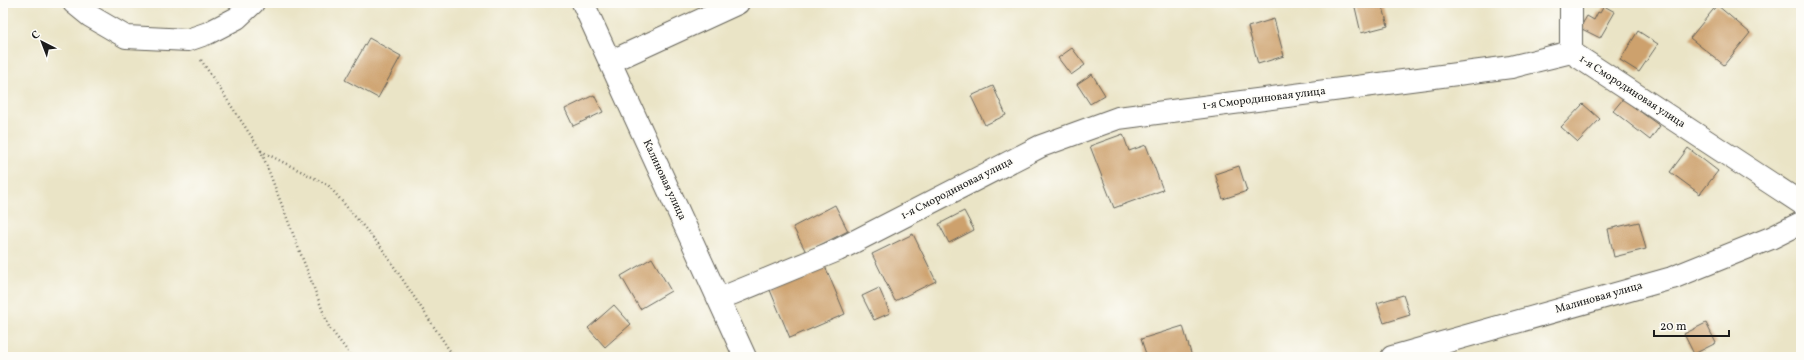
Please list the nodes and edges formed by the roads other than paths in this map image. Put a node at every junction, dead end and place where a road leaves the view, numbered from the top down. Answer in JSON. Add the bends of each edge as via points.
{"nodes":[{"id":1,"x":74,"y":3,"type":"edge"},
{"id":2,"x":253,"y":3,"type":"edge"},
{"id":3,"x":583,"y":3,"type":"edge"},
{"id":4,"x":738,"y":3,"type":"edge"},
{"id":5,"x":1571,"y":3,"type":"edge"},
{"id":6,"x":1571,"y":52,"type":"junction"},
{"id":7,"x":610,"y":62,"type":"junction"},
{"id":8,"x":1801,"y":203,"type":"edge"},
{"id":9,"x":1801,"y":223,"type":"edge"},
{"id":10,"x":719,"y":299,"type":"junction"},
{"id":11,"x":745,"y":357,"type":"edge"},
{"id":12,"x":1392,"y":357,"type":"edge"}],
"edges":[{"from":1,"to":2,"type":"street","via":[[90,16],[126,37],[188,40],[237,18]]},
{"from":3,"to":7,"type":"street","name":"Калиновая улица"},
{"from":4,"to":7,"type":"street"},
{"from":5,"to":6,"type":"street"},
{"from":6,"to":8,"type":"street","name":"1-я Смородиновая улица"},
{"from":6,"to":10,"type":"street","name":"1-я Смородиновая улица","via":[[1512,67],[1118,118],[1041,146],[838,250]]},
{"from":7,"to":10,"type":"street","name":"Калиновая улица"},
{"from":9,"to":12,"type":"street","name":"Малиновая улица","via":[[1771,238],[1672,278]]},
{"from":10,"to":11,"type":"street","name":"Калиновая улица"}]}
